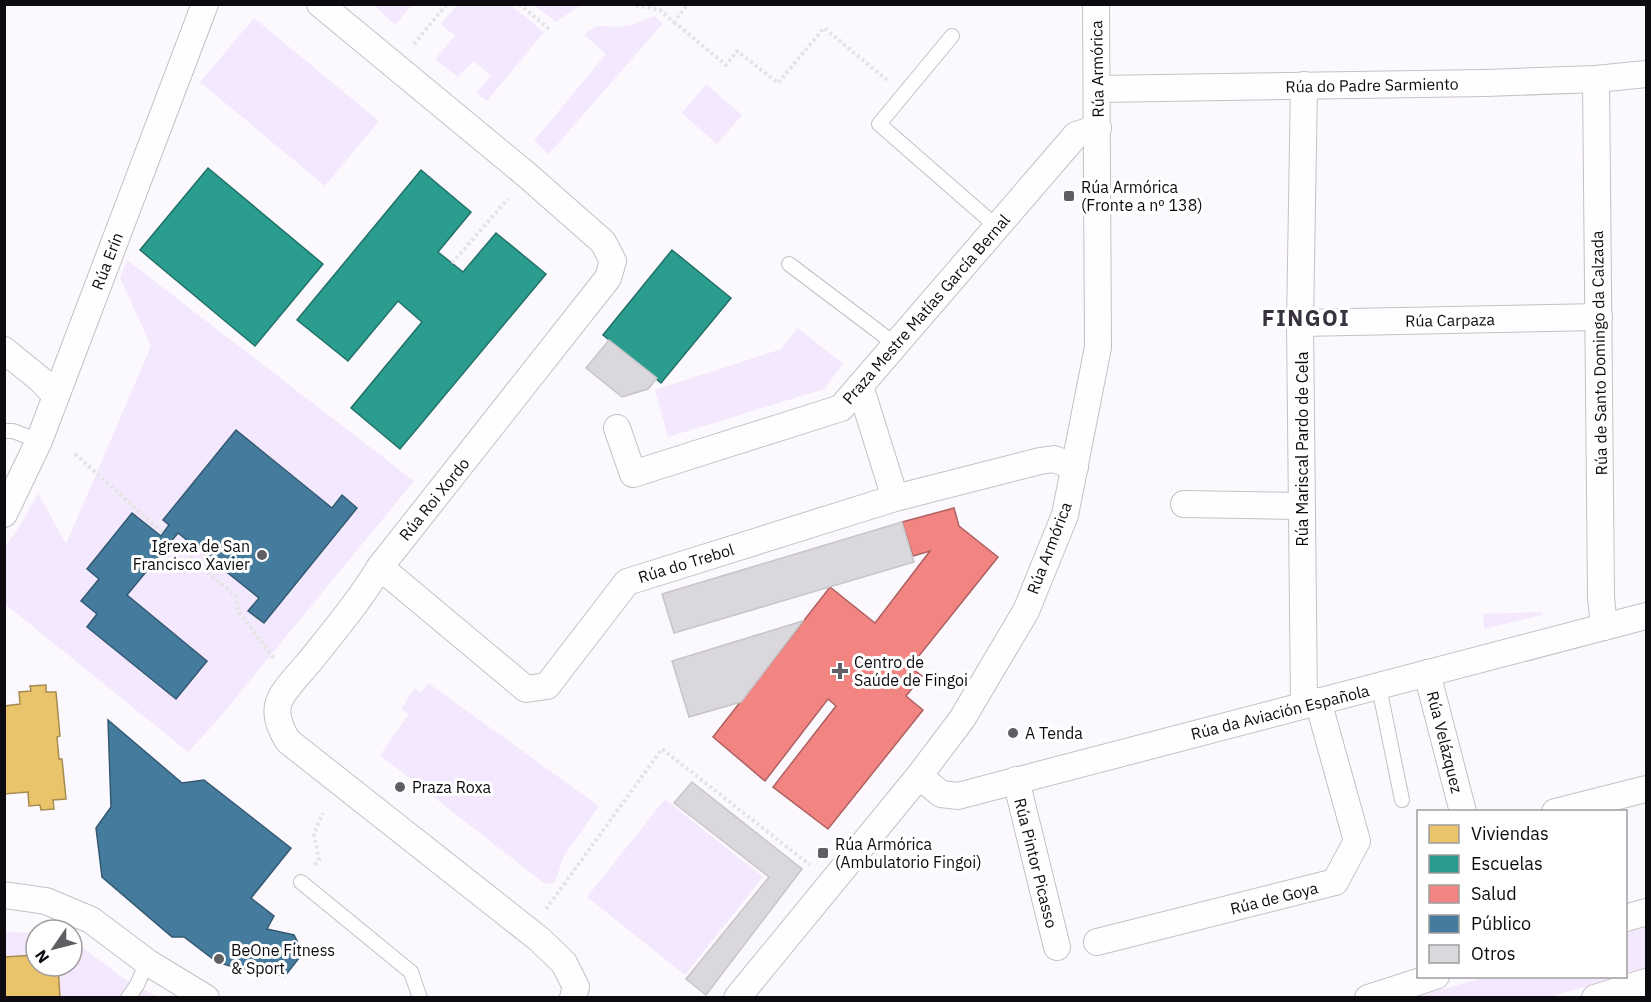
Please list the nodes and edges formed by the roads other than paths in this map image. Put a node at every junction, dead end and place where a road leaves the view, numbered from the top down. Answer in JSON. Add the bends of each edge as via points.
{"nodes":[{"id":1,"x":320,"y":4,"type":"edge"},
{"id":2,"x":1096,"y":4,"type":"edge"},
{"id":3,"x":201,"y":6,"type":"edge"},
{"id":4,"x":952,"y":36,"type":"dead end"},
{"id":5,"x":1647,"y":74,"type":"edge"},
{"id":6,"x":1596,"y":79,"type":"junction"},
{"id":7,"x":1304,"y":85,"type":"junction"},
{"id":8,"x":1098,"y":89,"type":"junction"},
{"id":9,"x":1098,"y":128,"type":"junction"},
{"id":10,"x":996,"y":226,"type":"junction"},
{"id":11,"x":789,"y":264,"type":"dead end"},
{"id":12,"x":1599,"y":317,"type":"junction"},
{"id":13,"x":1300,"y":323,"type":"junction"},
{"id":14,"x":896,"y":344,"type":"junction"},
{"id":15,"x":4,"y":350,"type":"edge"},
{"id":16,"x":860,"y":386,"type":"junction"},
{"id":17,"x":56,"y":396,"type":"junction"},
{"id":18,"x":616,"y":428,"type":"dead end"},
{"id":19,"x":4,"y":431,"type":"edge"},
{"id":20,"x":39,"y":441,"type":"junction"},
{"id":21,"x":1075,"y":467,"type":"junction"},
{"id":22,"x":895,"y":498,"type":"junction"},
{"id":23,"x":1184,"y":504,"type":"dead end"},
{"id":24,"x":1302,"y":506,"type":"junction"},
{"id":25,"x":4,"y":514,"type":"edge"},
{"id":26,"x":380,"y":567,"type":"junction"},
{"id":27,"x":1647,"y":616,"type":"edge"},
{"id":28,"x":1604,"y":627,"type":"junction"},
{"id":29,"x":1427,"y":673,"type":"junction"},
{"id":30,"x":1379,"y":687,"type":"junction"},
{"id":31,"x":1311,"y":703,"type":"junction"},
{"id":32,"x":919,"y":776,"type":"junction"},
{"id":33,"x":1016,"y":780,"type":"junction"},
{"id":34,"x":1647,"y":789,"type":"edge"},
{"id":35,"x":1402,"y":800,"type":"dead end"},
{"id":36,"x":1461,"y":810,"type":"edge"},
{"id":37,"x":1563,"y":810,"type":"edge"},
{"id":38,"x":301,"y":882,"type":"dead end"},
{"id":39,"x":4,"y":895,"type":"edge"},
{"id":40,"x":1647,"y":912,"type":"edge"},
{"id":41,"x":1627,"y":918,"type":"edge"},
{"id":42,"x":1097,"y":942,"type":"dead end"},
{"id":43,"x":1057,"y":946,"type":"dead end"},
{"id":44,"x":147,"y":962,"type":"junction"},
{"id":45,"x":1430,"y":978,"type":"edge"},
{"id":46,"x":1647,"y":982,"type":"edge"},
{"id":47,"x":128,"y":998,"type":"edge"},
{"id":48,"x":206,"y":998,"type":"edge"},
{"id":49,"x":420,"y":998,"type":"edge"},
{"id":50,"x":573,"y":998,"type":"edge"},
{"id":51,"x":737,"y":998,"type":"edge"},
{"id":52,"x":1368,"y":998,"type":"edge"},
{"id":53,"x":1595,"y":998,"type":"edge"}],
"edges":[{"from":1,"to":26,"type":"street","name":"Rúa Roi Xordo","via":[[537,183],[603,242],[613,261],[608,278]]},
{"from":2,"to":8,"type":"street","name":"Rúa Armórica"},
{"from":3,"to":17,"type":"street","name":"Rúa Erín"},
{"from":4,"to":10,"type":"lane","via":[[879,124]]},
{"from":5,"to":6,"type":"street","name":"Rúa do Padre Sarmiento"},
{"from":6,"to":7,"type":"street","name":"Rúa do Padre Sarmiento"},
{"from":6,"to":12,"type":"street","name":"Rúa de Santo Domingo da Calzada"},
{"from":7,"to":8,"type":"street","name":"Rúa do Padre Sarmiento"},
{"from":7,"to":13,"type":"street","name":"Rúa Mariscal Pardo de Cela"},
{"from":8,"to":9,"type":"street","name":"Rúa Armórica"},
{"from":9,"to":10,"type":"street","name":"Praza Mestre Matías García Bernal","via":[[1076,135]]},
{"from":9,"to":21,"type":"street","name":"Rúa Armórica","via":[[1098,347]]},
{"from":10,"to":14,"type":"street","name":"Praza Mestre Matías García Bernal"},
{"from":11,"to":14,"type":"lane"},
{"from":12,"to":13,"type":"street","name":"Rúa Carpaza"},
{"from":12,"to":28,"type":"street","name":"Rúa de Santo Domingo da Calzada"},
{"from":13,"to":24,"type":"street","name":"Rúa Mariscal Pardo de Cela"},
{"from":14,"to":16,"type":"street","name":"Praza Mestre Matías García Bernal"},
{"from":15,"to":17,"type":"street"},
{"from":16,"to":18,"type":"street","name":"Praza Mestre Matías García Bernal","via":[[841,408],[633,474]]},
{"from":16,"to":22,"type":"street"},
{"from":17,"to":20,"type":"street","name":"Rúa Erín"},
{"from":19,"to":20,"type":"lane"},
{"from":20,"to":25,"type":"street","name":"Rúa Erín"},
{"from":21,"to":22,"type":"street","name":"Rúa do Trebol","via":[[1054,459]]},
{"from":21,"to":32,"type":"street","name":"Rúa Armórica","via":[[1065,515],[1026,610],[962,719]]},
{"from":22,"to":26,"type":"street","name":"Rúa do Trebol","via":[[627,582],[547,686],[526,689]]},
{"from":23,"to":24,"type":"street"},
{"from":24,"to":31,"type":"street","name":"Rúa Mariscal Pardo de Cela"},
{"from":26,"to":50,"type":"street","name":"Rúa Roi Xordo","via":[[360,599],[279,701],[280,728],[288,741],[539,939],[564,963],[576,987]]},
{"from":27,"to":28,"type":"street","name":"Rúa da Aviación Española"},
{"from":28,"to":29,"type":"street","name":"Rúa da Aviación Española"},
{"from":29,"to":30,"type":"street","name":"Rúa da Aviación Española"},
{"from":29,"to":36,"type":"street","name":"Rúa Velázquez"},
{"from":30,"to":31,"type":"street","name":"Rúa da Aviación Española"},
{"from":30,"to":35,"type":"lane"},
{"from":31,"to":33,"type":"street","name":"Rúa da Aviación Española"},
{"from":31,"to":42,"type":"street","name":"Rúa de Goya","via":[[1357,841],[1335,882]]},
{"from":32,"to":33,"type":"street","name":"Rúa da Aviación Española","via":[[941,794],[958,795]]},
{"from":32,"to":51,"type":"street","name":"Rúa Armórica"},
{"from":33,"to":43,"type":"street","name":"Rúa Pintor Picasso"},
{"from":34,"to":37,"type":"street"},
{"from":38,"to":49,"type":"lane","via":[[411,972]]},
{"from":39,"to":44,"type":"street","via":[[46,901],[91,920]]},
{"from":40,"to":41,"type":"street"},
{"from":44,"to":47,"type":"lane"},
{"from":44,"to":48,"type":"street"},
{"from":45,"to":52,"type":"street"},
{"from":46,"to":53,"type":"street"}]}
